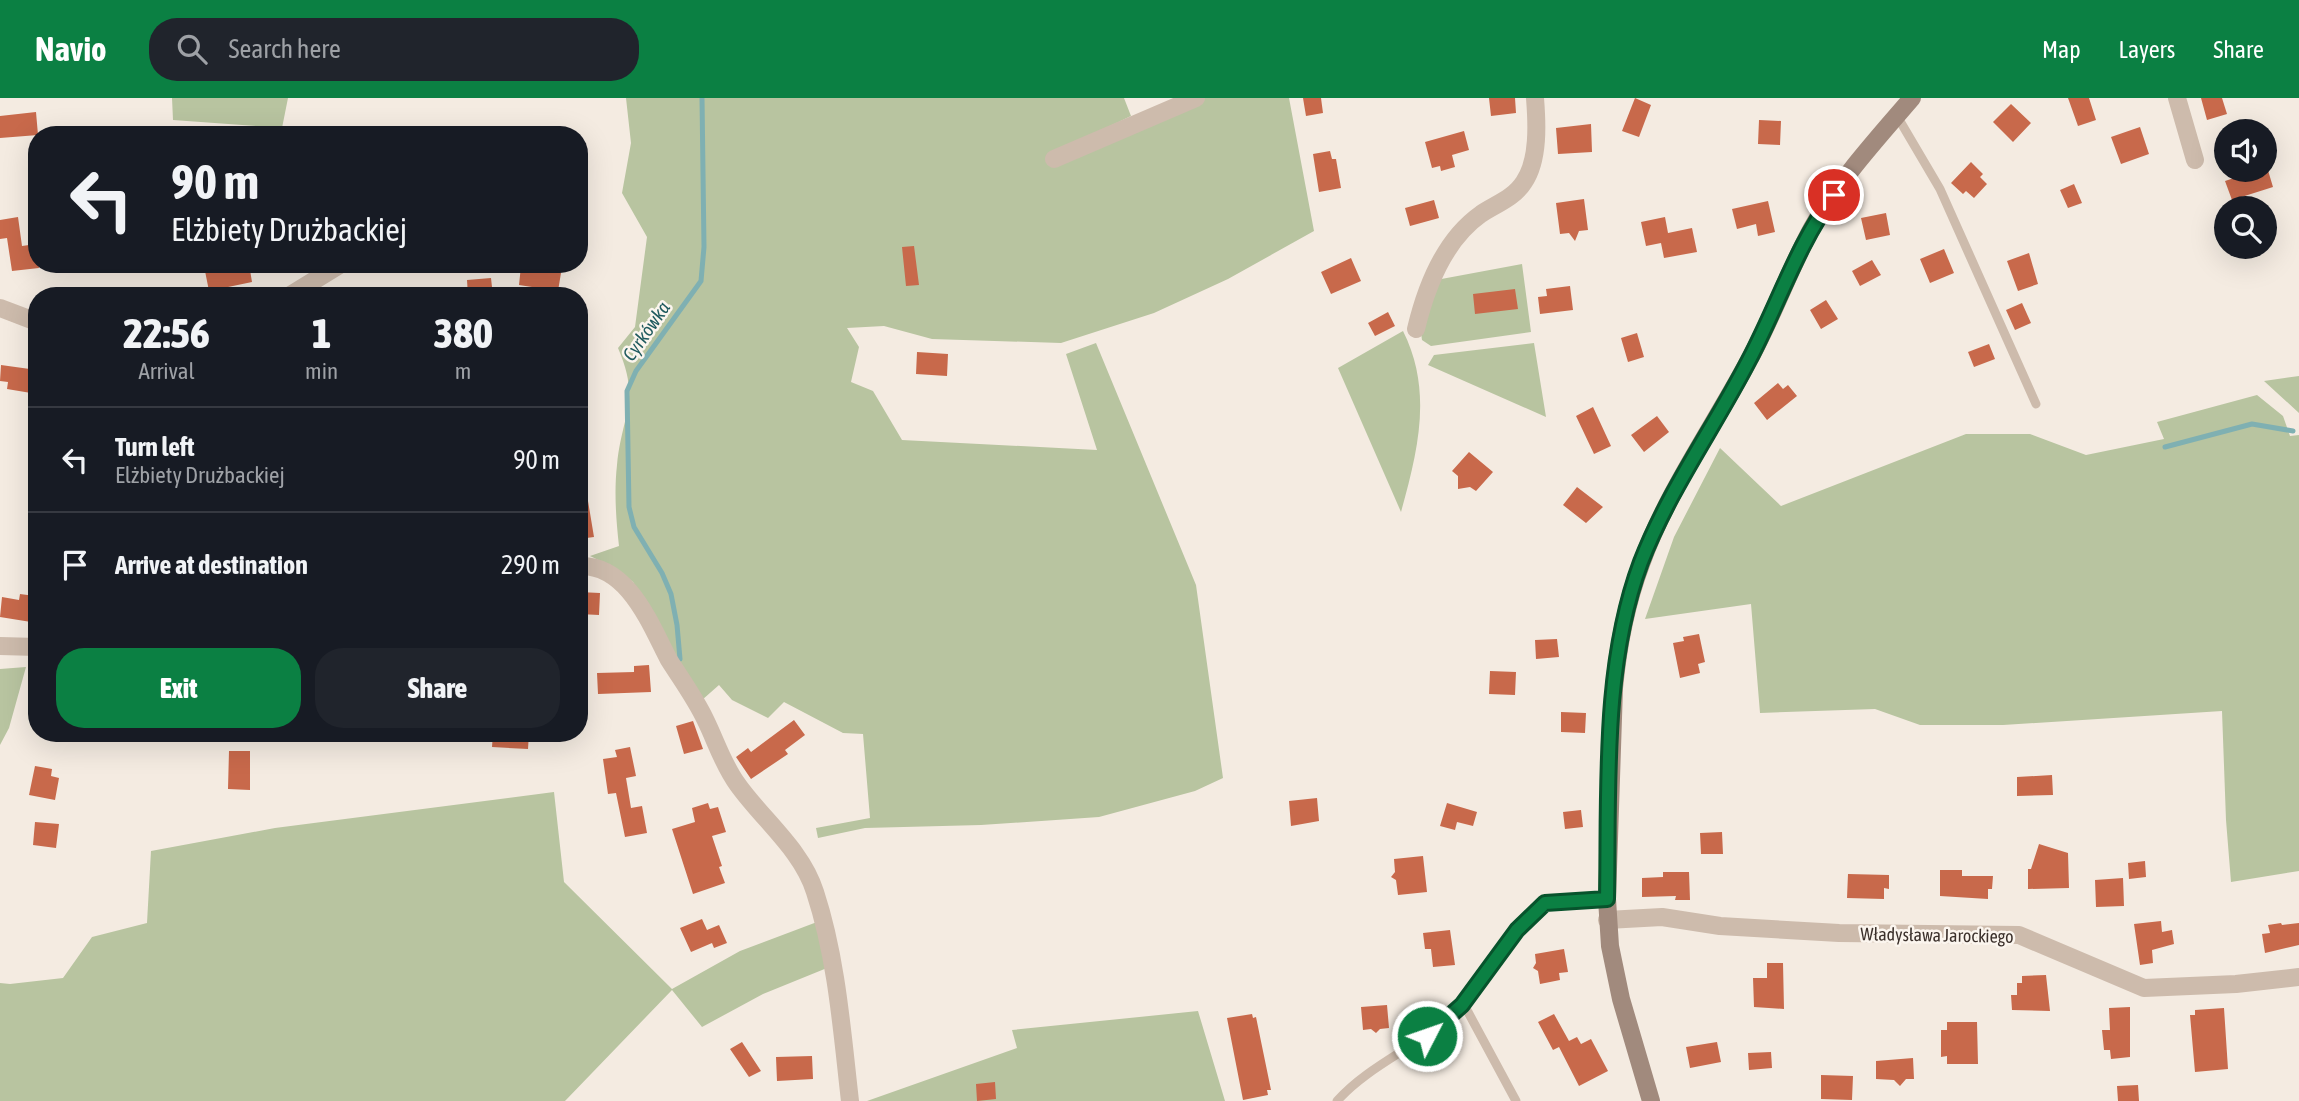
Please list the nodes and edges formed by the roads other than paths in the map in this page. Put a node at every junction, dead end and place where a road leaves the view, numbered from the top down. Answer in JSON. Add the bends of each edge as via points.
{"nodes":[{"id":1,"x":1196,"y":98,"type":"edge"},
{"id":2,"x":1535,"y":98,"type":"edge"},
{"id":3,"x":1912,"y":98,"type":"edge"},
{"id":4,"x":2177,"y":98,"type":"edge"},
{"id":5,"x":1897,"y":116,"type":"junction"},
{"id":6,"x":1054,"y":159,"type":"dead end"},
{"id":7,"x":2195,"y":160,"type":"dead end"},
{"id":8,"x":326,"y":273,"type":"edge"},
{"id":9,"x":304,"y":287,"type":"edge"},
{"id":10,"x":0,"y":308,"type":"edge"},
{"id":11,"x":28,"y":319,"type":"edge"},
{"id":12,"x":1416,"y":328,"type":"dead end"},
{"id":13,"x":2036,"y":404,"type":"dead end"},
{"id":14,"x":588,"y":566,"type":"edge"},
{"id":15,"x":0,"y":646,"type":"edge"},
{"id":16,"x":28,"y":647,"type":"edge"},
{"id":17,"x":1607,"y":899,"type":"junction"},
{"id":18,"x":1607,"y":920,"type":"junction"},
{"id":19,"x":2299,"y":977,"type":"edge"},
{"id":20,"x":1462,"y":1005,"type":"junction"},
{"id":21,"x":850,"y":1101,"type":"edge"},
{"id":22,"x":1336,"y":1101,"type":"edge"},
{"id":23,"x":1516,"y":1101,"type":"edge"},
{"id":24,"x":1651,"y":1101,"type":"edge"}],
"edges":[{"from":1,"to":6,"type":"street"},
{"from":2,"to":12,"type":"street","via":[[1537,136],[1525,181],[1461,234],[1425,291]]},
{"from":3,"to":5,"type":"street"},
{"from":4,"to":7,"type":"street"},
{"from":5,"to":13,"type":"lane","via":[[1940,189]]},
{"from":5,"to":17,"type":"street","via":[[1813,227],[1749,362],[1673,492],[1641,563],[1623,627],[1614,688]]},
{"from":8,"to":9,"type":"street"},
{"from":10,"to":11,"type":"street"},
{"from":14,"to":21,"type":"street","via":[[608,572],[645,612],[734,779],[803,864],[821,914],[841,1017]]},
{"from":15,"to":16,"type":"street"},
{"from":17,"to":18,"type":"street"},
{"from":17,"to":20,"type":"lane","via":[[1545,903],[1517,930]]},
{"from":18,"to":19,"type":"street","name":"Władysława Jarockiego","via":[[1662,917],[1720,926],[1839,933],[2019,935],[2144,988]]},
{"from":18,"to":24,"type":"street","via":[[1621,999]]},
{"from":20,"to":22,"type":"lane"},
{"from":20,"to":23,"type":"lane"}]}
